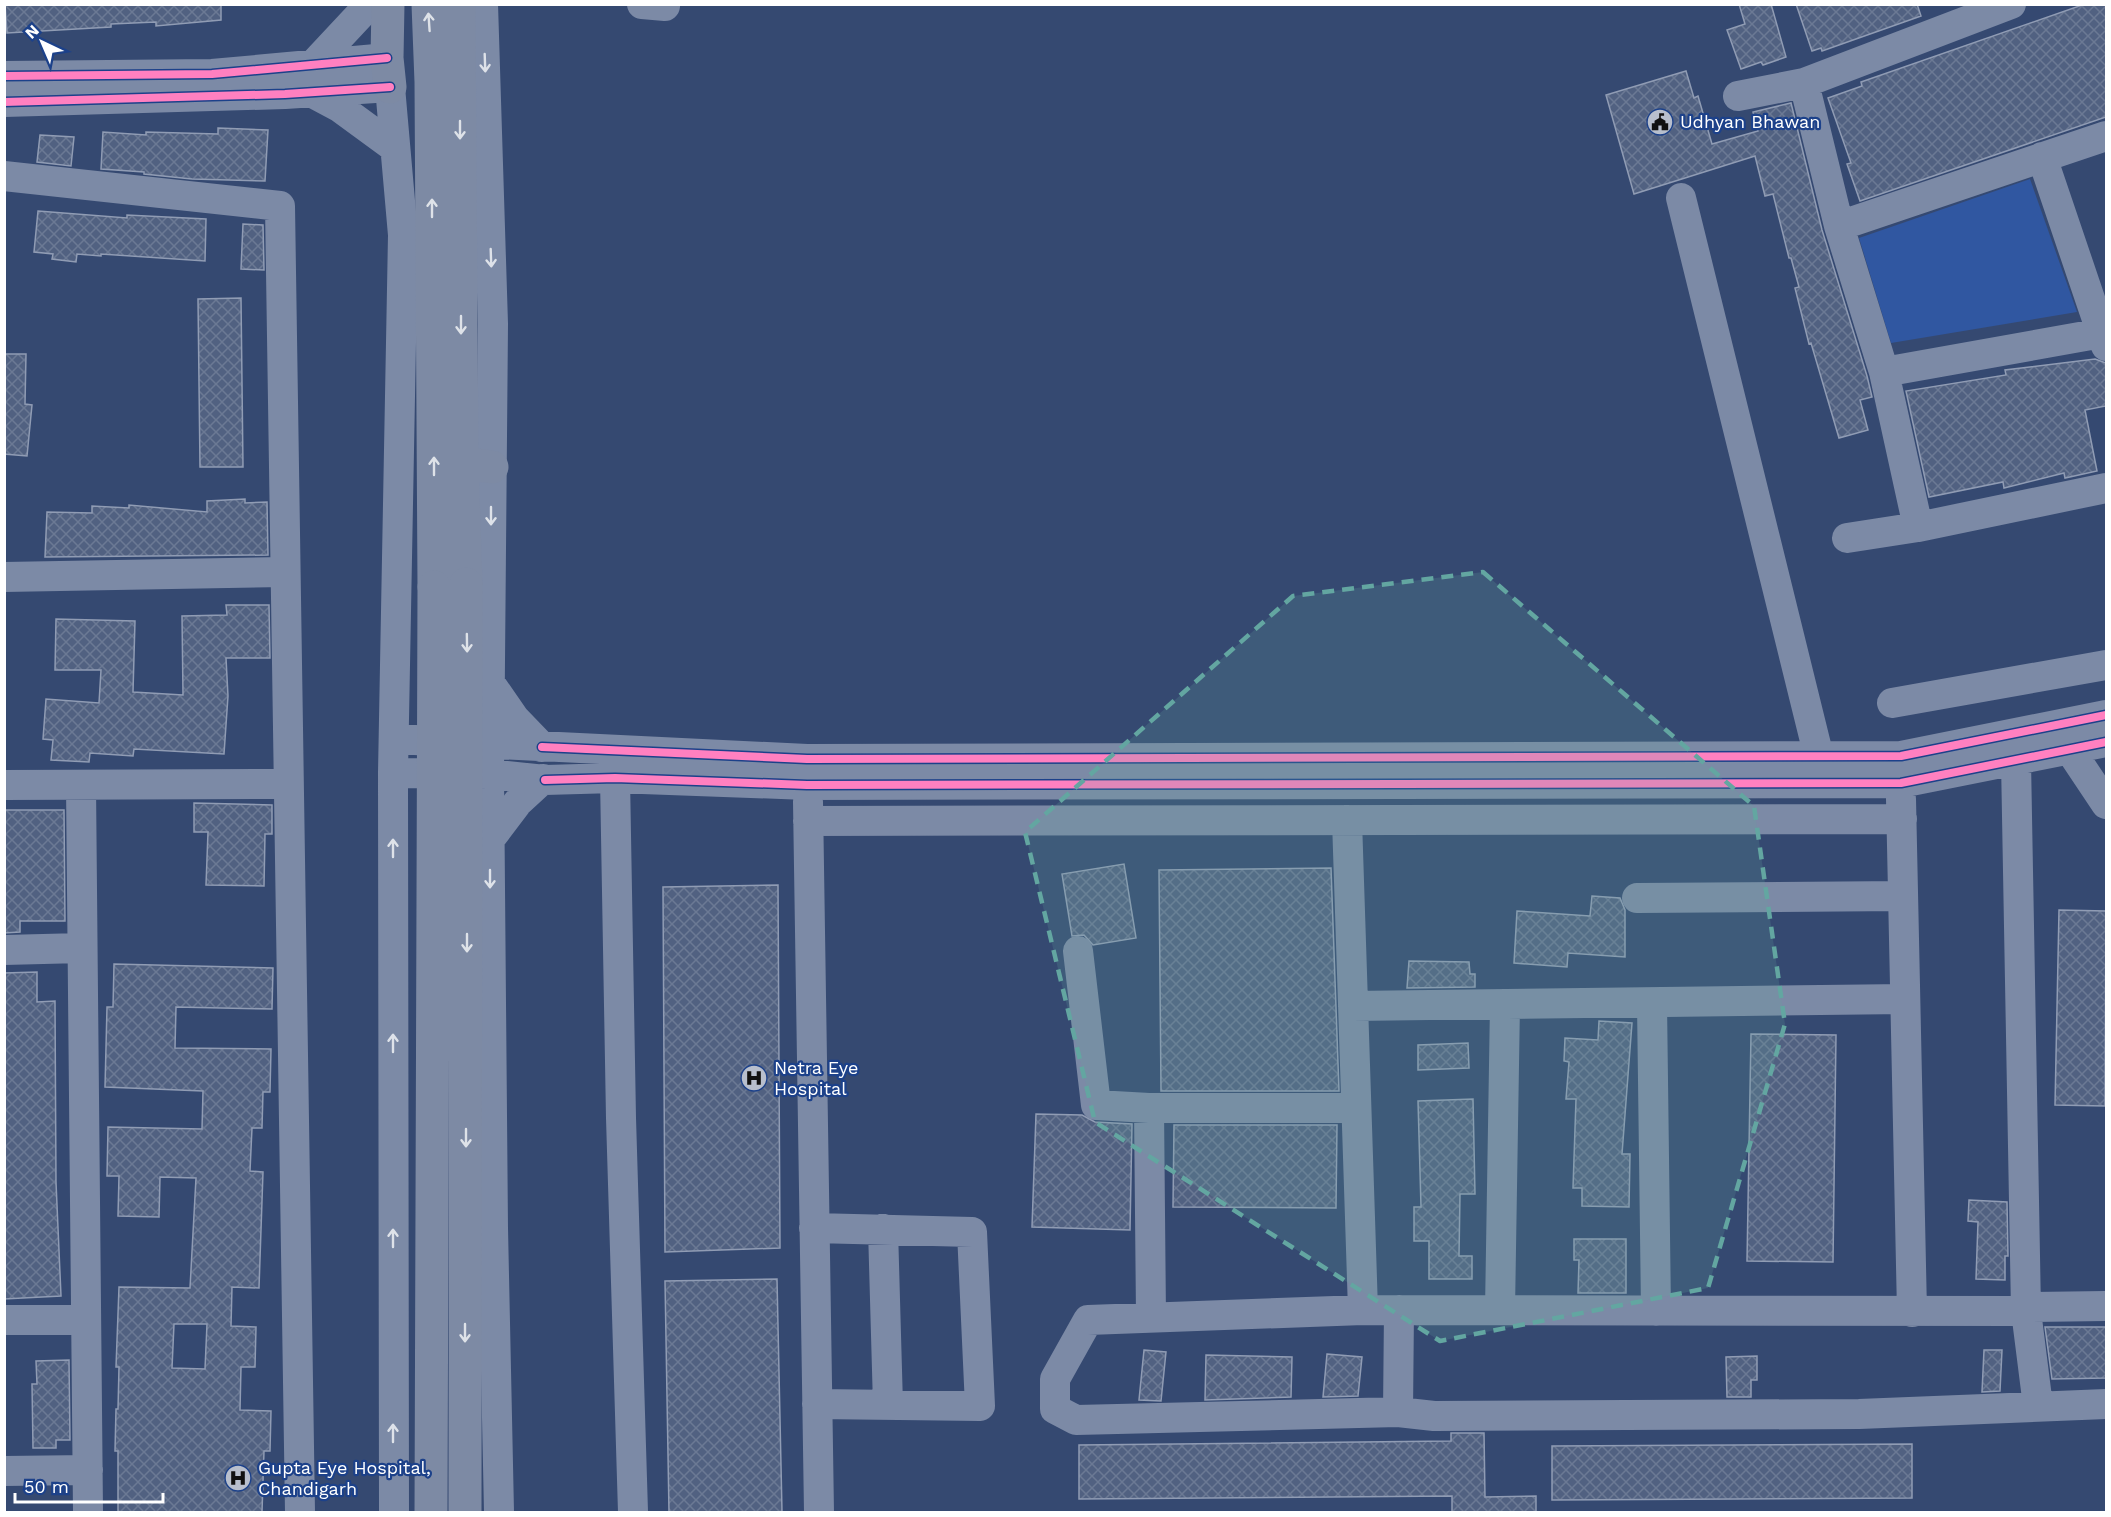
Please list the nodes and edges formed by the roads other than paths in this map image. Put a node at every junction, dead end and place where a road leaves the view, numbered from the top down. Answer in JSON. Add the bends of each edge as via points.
{"nodes":[{"id":1,"x":370,"y":4,"type":"edge"},
{"id":2,"x":388,"y":4,"type":"edge"},
{"id":3,"x":458,"y":5,"type":"edge"},
{"id":4,"x":1995,"y":7,"type":"edge"},
{"id":5,"x":389,"y":73,"type":"junction"},
{"id":6,"x":4,"y":76,"type":"edge"},
{"id":7,"x":311,"y":78,"type":"junction"},
{"id":8,"x":1804,"y":83,"type":"junction"},
{"id":9,"x":1738,"y":96,"type":"dead end"},
{"id":10,"x":4,"y":102,"type":"edge"},
{"id":11,"x":2106,"y":136,"type":"edge"},
{"id":12,"x":395,"y":148,"type":"junction"},
{"id":13,"x":2042,"y":157,"type":"junction"},
{"id":14,"x":4,"y":176,"type":"edge"},
{"id":15,"x":1681,"y":198,"type":"dead end"},
{"id":16,"x":1839,"y":226,"type":"junction"},
{"id":17,"x":2104,"y":340,"type":"edge"},
{"id":18,"x":1884,"y":372,"type":"junction"},
{"id":19,"x":477,"y":465,"type":"junction"},
{"id":20,"x":2106,"y":488,"type":"edge"},
{"id":21,"x":1918,"y":527,"type":"junction"},
{"id":22,"x":1846,"y":538,"type":"dead end"},
{"id":23,"x":284,"y":572,"type":"junction"},
{"id":24,"x":4,"y":577,"type":"edge"},
{"id":25,"x":2106,"y":665,"type":"edge"},
{"id":26,"x":490,"y":683,"type":"junction"},
{"id":27,"x":1892,"y":703,"type":"dead end"},
{"id":28,"x":2106,"y":715,"type":"edge"},
{"id":29,"x":394,"y":739,"type":"junction"},
{"id":30,"x":490,"y":742,"type":"junction"},
{"id":31,"x":2106,"y":742,"type":"edge"},
{"id":32,"x":542,"y":747,"type":"junction"},
{"id":33,"x":2070,"y":750,"type":"junction"},
{"id":34,"x":1819,"y":757,"type":"junction"},
{"id":35,"x":2016,"y":761,"type":"junction"},
{"id":36,"x":1901,"y":770,"type":"junction"},
{"id":37,"x":393,"y":772,"type":"junction"},
{"id":38,"x":807,"y":772,"type":"junction"},
{"id":39,"x":489,"y":774,"type":"junction"},
{"id":40,"x":615,"y":778,"type":"junction"},
{"id":41,"x":543,"y":779,"type":"junction"},
{"id":42,"x":287,"y":784,"type":"junction"},
{"id":43,"x":4,"y":785,"type":"edge"},
{"id":44,"x":81,"y":785,"type":"junction"},
{"id":45,"x":2106,"y":804,"type":"edge"},
{"id":46,"x":1902,"y":819,"type":"junction"},
{"id":47,"x":1347,"y":820,"type":"junction"},
{"id":48,"x":808,"y":821,"type":"junction"},
{"id":49,"x":490,"y":839,"type":"junction"},
{"id":50,"x":1903,"y":896,"type":"junction"},
{"id":51,"x":1637,"y":898,"type":"dead end"},
{"id":52,"x":82,"y":948,"type":"junction"},
{"id":53,"x":4,"y":950,"type":"edge"},
{"id":54,"x":1077,"y":951,"type":"dead end"},
{"id":55,"x":1905,"y":999,"type":"junction"},
{"id":56,"x":1652,"y":1003,"type":"junction"},
{"id":57,"x":1505,"y":1004,"type":"junction"},
{"id":58,"x":1353,"y":1006,"type":"junction"},
{"id":59,"x":1149,"y":1108,"type":"junction"},
{"id":60,"x":1355,"y":1108,"type":"junction"},
{"id":61,"x":814,"y":1228,"type":"junction"},
{"id":62,"x":883,"y":1229,"type":"junction"},
{"id":63,"x":2106,"y":1306,"type":"edge"},
{"id":64,"x":2026,"y":1309,"type":"junction"},
{"id":65,"x":1363,"y":1310,"type":"junction"},
{"id":66,"x":1399,"y":1310,"type":"junction"},
{"id":67,"x":1500,"y":1310,"type":"junction"},
{"id":68,"x":1656,"y":1311,"type":"junction"},
{"id":69,"x":1912,"y":1312,"type":"junction"},
{"id":70,"x":1151,"y":1317,"type":"junction"},
{"id":71,"x":4,"y":1320,"type":"edge"},
{"id":72,"x":86,"y":1320,"type":"junction"},
{"id":73,"x":817,"y":1404,"type":"junction"},
{"id":74,"x":2106,"y":1404,"type":"edge"},
{"id":75,"x":888,"y":1405,"type":"junction"},
{"id":76,"x":2038,"y":1406,"type":"junction"},
{"id":77,"x":1398,"y":1412,"type":"junction"},
{"id":78,"x":88,"y":1470,"type":"junction"},
{"id":79,"x":4,"y":1471,"type":"edge"},
{"id":80,"x":88,"y":1512,"type":"edge"},
{"id":81,"x":300,"y":1512,"type":"edge"},
{"id":82,"x":394,"y":1512,"type":"edge"},
{"id":83,"x":430,"y":1512,"type":"edge"},
{"id":84,"x":465,"y":1512,"type":"edge"},
{"id":85,"x":500,"y":1512,"type":"edge"},
{"id":86,"x":633,"y":1512,"type":"edge"},
{"id":87,"x":819,"y":1512,"type":"edge"}],
"edges":[{"from":1,"to":7,"type":"street"},
{"from":2,"to":5,"type":"highway"},
{"from":3,"to":19,"type":"highway","one_way":true},
{"from":83,"to":3,"type":"highway","one_way":true,"bridge":true,"via":[[434,587],[431,82]]},
{"from":4,"to":8,"type":"street"},
{"from":5,"to":7,"type":"street"},
{"from":5,"to":12,"type":"street"},
{"from":6,"to":7,"type":"street","via":[[212,74]]},
{"from":7,"to":10,"type":"street"},
{"from":7,"to":12,"type":"street","via":[[339,107]]},
{"from":8,"to":9,"type":"street"},
{"from":8,"to":16,"type":"street"},
{"from":11,"to":13,"type":"street"},
{"from":12,"to":29,"type":"street","via":[[403,235]]},
{"from":13,"to":16,"type":"street"},
{"from":13,"to":17,"type":"street"},
{"from":14,"to":23,"type":"street","via":[[280,206]]},
{"from":15,"to":34,"type":"street"},
{"from":16,"to":18,"type":"street"},
{"from":17,"to":18,"type":"street"},
{"from":18,"to":21,"type":"street"},
{"from":19,"to":26,"type":"street","one_way":true},
{"from":19,"to":84,"type":"highway","one_way":true,"bridge":true,"via":[[466,585]]},
{"from":20,"to":21,"type":"street"},
{"from":21,"to":22,"type":"street"},
{"from":23,"to":24,"type":"street"},
{"from":23,"to":42,"type":"street"},
{"from":25,"to":27,"type":"street"},
{"from":26,"to":30,"type":"street"},
{"from":26,"to":32,"type":"street","via":[[515,719]]},
{"from":28,"to":36,"type":"street"},
{"from":29,"to":30,"type":"street"},
{"from":29,"to":37,"type":"street"},
{"from":30,"to":32,"type":"street"},
{"from":30,"to":39,"type":"street"},
{"from":31,"to":33,"type":"street"},
{"from":32,"to":38,"type":"street"},
{"from":33,"to":35,"type":"street"},
{"from":33,"to":45,"type":"street"},
{"from":34,"to":36,"type":"street"},
{"from":34,"to":38,"type":"street"},
{"from":35,"to":36,"type":"street"},
{"from":35,"to":64,"type":"street"},
{"from":36,"to":38,"type":"street"},
{"from":36,"to":46,"type":"street"},
{"from":37,"to":39,"type":"street"},
{"from":82,"to":37,"type":"street","one_way":true},
{"from":38,"to":40,"type":"street"},
{"from":38,"to":48,"type":"street"},
{"from":39,"to":41,"type":"street"},
{"from":39,"to":49,"type":"street"},
{"from":40,"to":41,"type":"street"},
{"from":40,"to":86,"type":"street"},
{"from":41,"to":49,"type":"street","via":[[518,802]]},
{"from":42,"to":44,"type":"street"},
{"from":42,"to":81,"type":"street"},
{"from":43,"to":44,"type":"street"},
{"from":44,"to":52,"type":"street"},
{"from":46,"to":47,"type":"street"},
{"from":46,"to":50,"type":"street"},
{"from":47,"to":48,"type":"street"},
{"from":47,"to":58,"type":"street"},
{"from":48,"to":61,"type":"street"},
{"from":49,"to":85,"type":"street","one_way":true},
{"from":50,"to":51,"type":"street"},
{"from":50,"to":55,"type":"street"},
{"from":52,"to":53,"type":"street"},
{"from":52,"to":72,"type":"street"},
{"from":54,"to":59,"type":"street","via":[[1096,1105]]},
{"from":55,"to":56,"type":"street"},
{"from":55,"to":69,"type":"street"},
{"from":56,"to":57,"type":"street"},
{"from":56,"to":68,"type":"street"},
{"from":57,"to":58,"type":"street"},
{"from":57,"to":67,"type":"street"},
{"from":58,"to":60,"type":"street"},
{"from":59,"to":60,"type":"street"},
{"from":59,"to":70,"type":"street"},
{"from":60,"to":65,"type":"street"},
{"from":61,"to":62,"type":"street"},
{"from":61,"to":73,"type":"street"},
{"from":62,"to":75,"type":"street"},
{"from":62,"to":75,"type":"street","via":[[972,1232],[980,1406]]},
{"from":63,"to":64,"type":"street"},
{"from":64,"to":69,"type":"street"},
{"from":64,"to":76,"type":"street"},
{"from":65,"to":66,"type":"street"},
{"from":65,"to":70,"type":"street"},
{"from":66,"to":67,"type":"street"},
{"from":66,"to":77,"type":"street"},
{"from":67,"to":68,"type":"street"},
{"from":68,"to":69,"type":"street"},
{"from":70,"to":77,"type":"street","via":[[1088,1320],[1055,1380],[1055,1409],[1076,1420]]},
{"from":71,"to":72,"type":"street"},
{"from":72,"to":78,"type":"street"},
{"from":73,"to":75,"type":"street"},
{"from":73,"to":87,"type":"street"},
{"from":74,"to":76,"type":"street"},
{"from":76,"to":77,"type":"street","via":[[1859,1414],[1434,1416]]},
{"from":78,"to":79,"type":"street"},
{"from":78,"to":80,"type":"street"}]}
